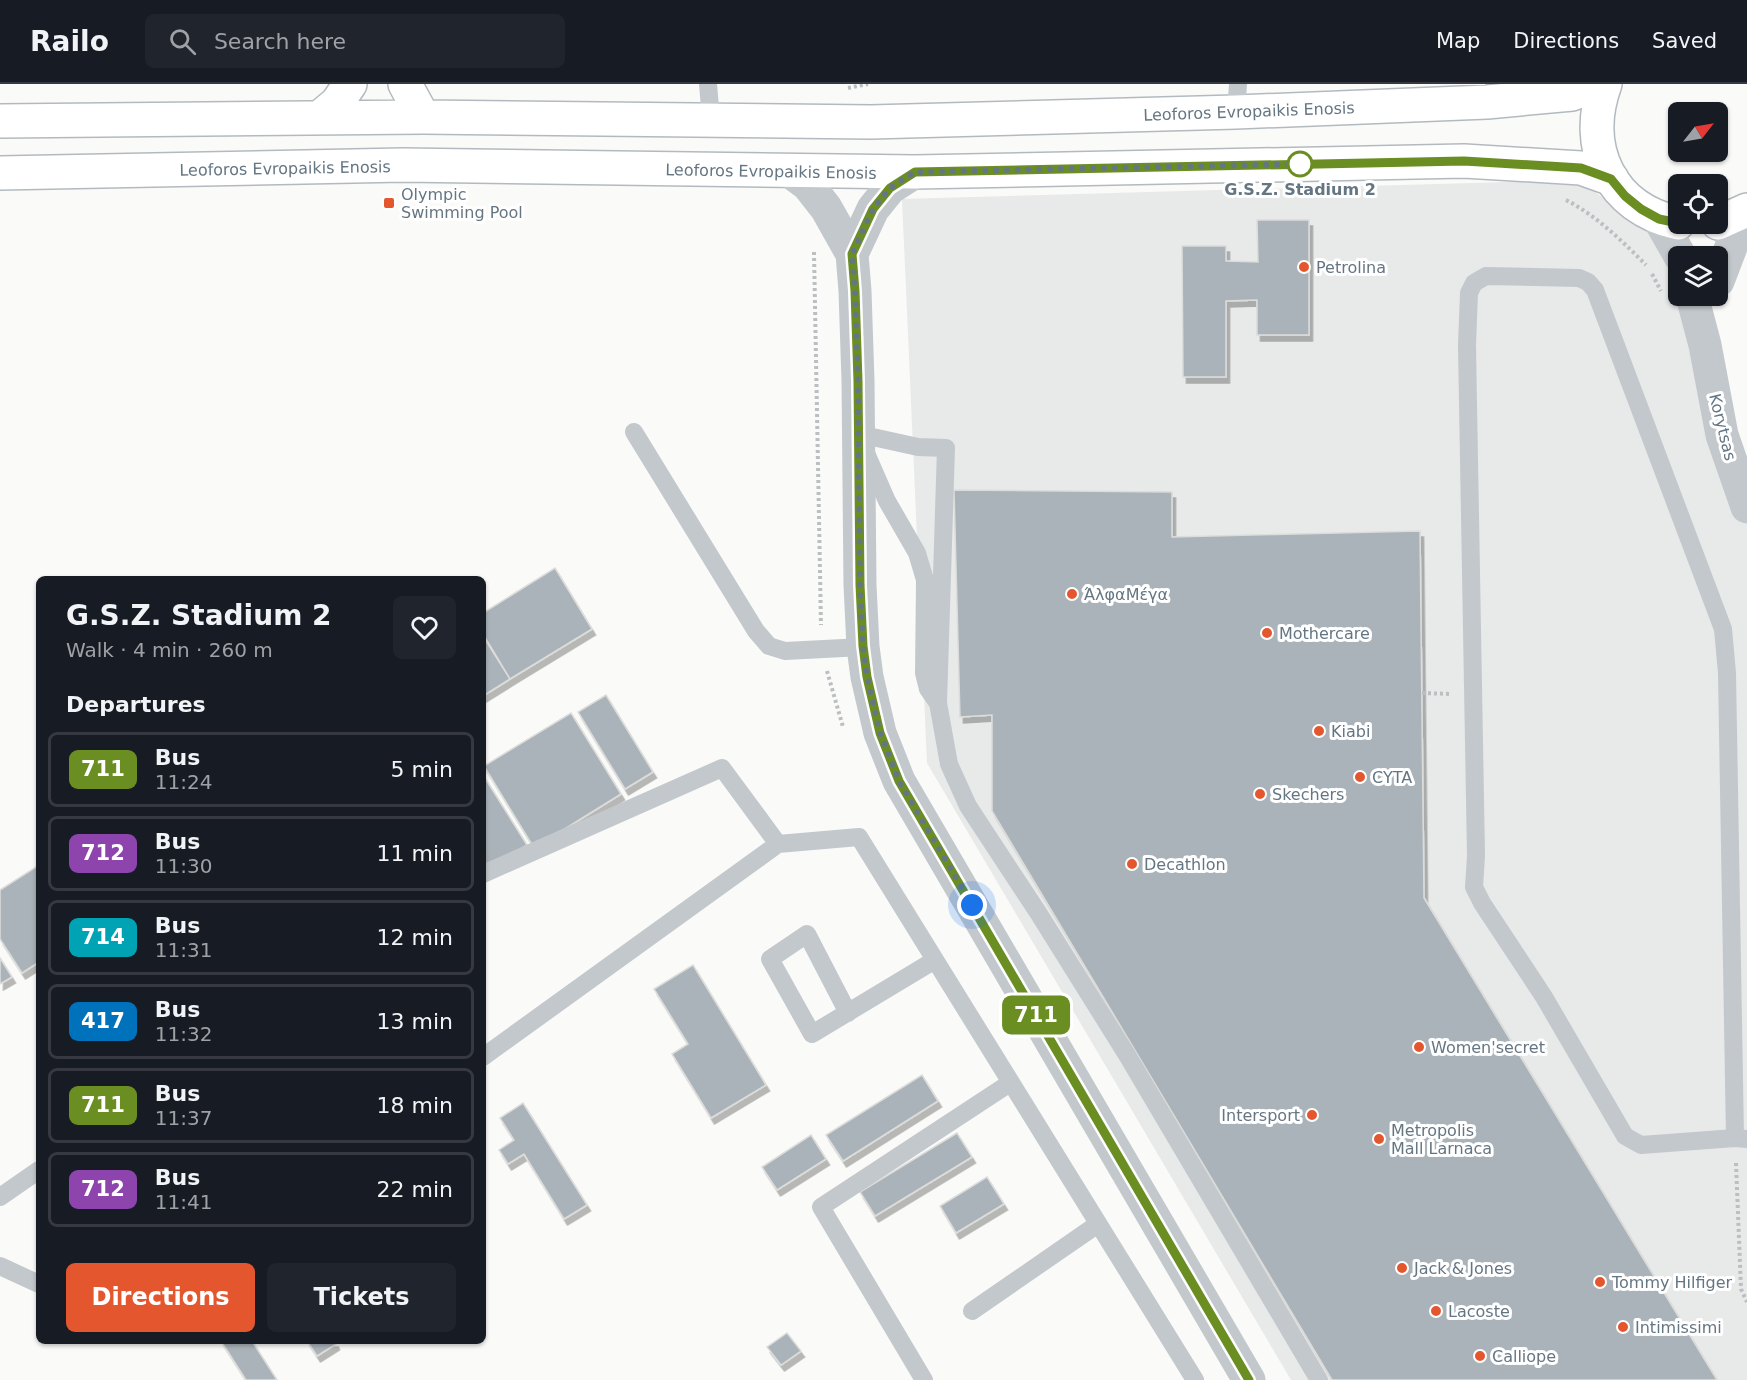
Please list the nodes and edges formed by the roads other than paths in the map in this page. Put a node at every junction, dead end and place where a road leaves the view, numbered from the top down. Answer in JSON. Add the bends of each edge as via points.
{"nodes":[{"id":1,"x":350,"y":84,"type":"edge"},
{"id":2,"x":405,"y":84,"type":"edge"},
{"id":3,"x":708,"y":84,"type":"edge"},
{"id":4,"x":1597,"y":84,"type":"edge"},
{"id":5,"x":1605,"y":84,"type":"edge"},
{"id":6,"x":1237,"y":98,"type":"edge"},
{"id":7,"x":423,"y":117,"type":"junction"},
{"id":8,"x":319,"y":118,"type":"junction"},
{"id":9,"x":711,"y":119,"type":"junction"},
{"id":10,"x":0,"y":121,"type":"edge"},
{"id":11,"x":789,"y":171,"type":"junction"},
{"id":12,"x":915,"y":172,"type":"junction"},
{"id":13,"x":0,"y":173,"type":"edge"},
{"id":14,"x":1611,"y":179,"type":"junction"},
{"id":15,"x":1736,"y":215,"type":"edge"},
{"id":16,"x":1668,"y":220,"type":"edge"},
{"id":17,"x":1728,"y":246,"type":"edge"},
{"id":18,"x":852,"y":254,"type":"junction"},
{"id":19,"x":1684,"y":306,"type":"edge"},
{"id":20,"x":1713,"y":306,"type":"edge"},
{"id":21,"x":1706,"y":345,"type":"junction"},
{"id":22,"x":634,"y":432,"type":"dead end"},
{"id":23,"x":859,"y":434,"type":"junction"},
{"id":24,"x":1747,"y":507,"type":"edge"},
{"id":25,"x":863,"y":646,"type":"junction"},
{"id":26,"x":938,"y":703,"type":"junction"},
{"id":27,"x":1738,"y":743,"type":"edge"},
{"id":28,"x":778,"y":844,"type":"junction"},
{"id":29,"x":486,"y":873,"type":"edge"},
{"id":30,"x":935,"y":960,"type":"junction"},
{"id":31,"x":848,"y":1013,"type":"junction"},
{"id":32,"x":486,"y":1055,"type":"edge"},
{"id":33,"x":1010,"y":1083,"type":"junction"},
{"id":34,"x":1741,"y":1138,"type":"edge"},
{"id":35,"x":36,"y":1172,"type":"edge"},
{"id":36,"x":0,"y":1197,"type":"edge"},
{"id":37,"x":1098,"y":1224,"type":"junction"},
{"id":38,"x":0,"y":1266,"type":"edge"},
{"id":39,"x":36,"y":1283,"type":"edge"},
{"id":40,"x":972,"y":1311,"type":"dead end"},
{"id":41,"x":924,"y":1380,"type":"edge"},
{"id":42,"x":1195,"y":1380,"type":"edge"},
{"id":43,"x":1249,"y":1380,"type":"edge"},
{"id":44,"x":1319,"y":1380,"type":"edge"}],
"edges":[{"from":1,"to":8,"type":"main road","via":[[337,103]]},
{"from":2,"to":7,"type":"main road"},
{"from":3,"to":9,"type":"lane"},
{"from":4,"to":6,"type":"main road","name":"Leoforos Evropaikis Enosis","via":[[1572,94],[1487,102]]},
{"from":5,"to":14,"type":"main road","via":[[1598,104],[1596,130]]},
{"from":6,"to":9,"type":"main road","name":"Leoforos Evropaikis Enosis","via":[[872,122]]},
{"from":7,"to":8,"type":"main road","name":"Leoforos Evropaikis Enosis"},
{"from":7,"to":9,"type":"main road","name":"Leoforos Evropaikis Enosis"},
{"from":8,"to":10,"type":"main road","name":"Leoforos Evropaikis Enosis"},
{"from":11,"to":12,"type":"main road","name":"Leoforos Evropaikis Enosis"},
{"from":11,"to":13,"type":"main road","name":"Leoforos Evropaikis Enosis","via":[[403,165]]},
{"from":11,"to":18,"type":"street","via":[[808,185],[826,208]]},
{"from":12,"to":14,"type":"main road","name":"Leoforos Evropaikis Enosis","via":[[1464,161],[1581,168]]},
{"from":12,"to":18,"type":"street","via":[[890,188],[873,209]]},
{"from":14,"to":16,"type":"main road","via":[[1641,209]]},
{"from":15,"to":17,"type":"street"},
{"from":18,"to":23,"type":"street"},
{"from":19,"to":21,"type":"street"},
{"from":20,"to":21,"type":"street"},
{"from":21,"to":24,"type":"street","name":"Korytsas","via":[[1722,435]]},
{"from":22,"to":25,"type":"lane","via":[[769,646],[785,651]]},
{"from":23,"to":25,"type":"street"},
{"from":23,"to":26,"type":"lane","via":[[926,580],[924,674]]},
{"from":23,"to":26,"type":"lane","via":[[918,447],[946,448]]},
{"from":25,"to":43,"type":"street","via":[[880,733],[899,781]]},
{"from":26,"to":44,"type":"lane","via":[[949,764],[968,806],[1127,1055]]},
{"from":27,"to":34,"type":"lane"},
{"from":27,"to":34,"type":"lane","via":[[1723,629],[1595,290],[1579,278],[1486,276],[1474,283],[1469,293],[1467,345],[1474,886],[1625,1136],[1641,1145]]},
{"from":28,"to":29,"type":"lane","via":[[722,768]]},
{"from":28,"to":30,"type":"lane","via":[[858,837]]},
{"from":28,"to":32,"type":"lane"},
{"from":30,"to":31,"type":"lane"},
{"from":30,"to":33,"type":"lane"},
{"from":31,"to":31,"type":"lane","via":[[812,1034],[770,959],[807,934]]},
{"from":33,"to":37,"type":"lane"},
{"from":33,"to":41,"type":"lane","via":[[821,1207]]},
{"from":35,"to":36,"type":"lane"},
{"from":37,"to":40,"type":"lane"},
{"from":37,"to":42,"type":"lane"},
{"from":38,"to":39,"type":"lane"}]}
